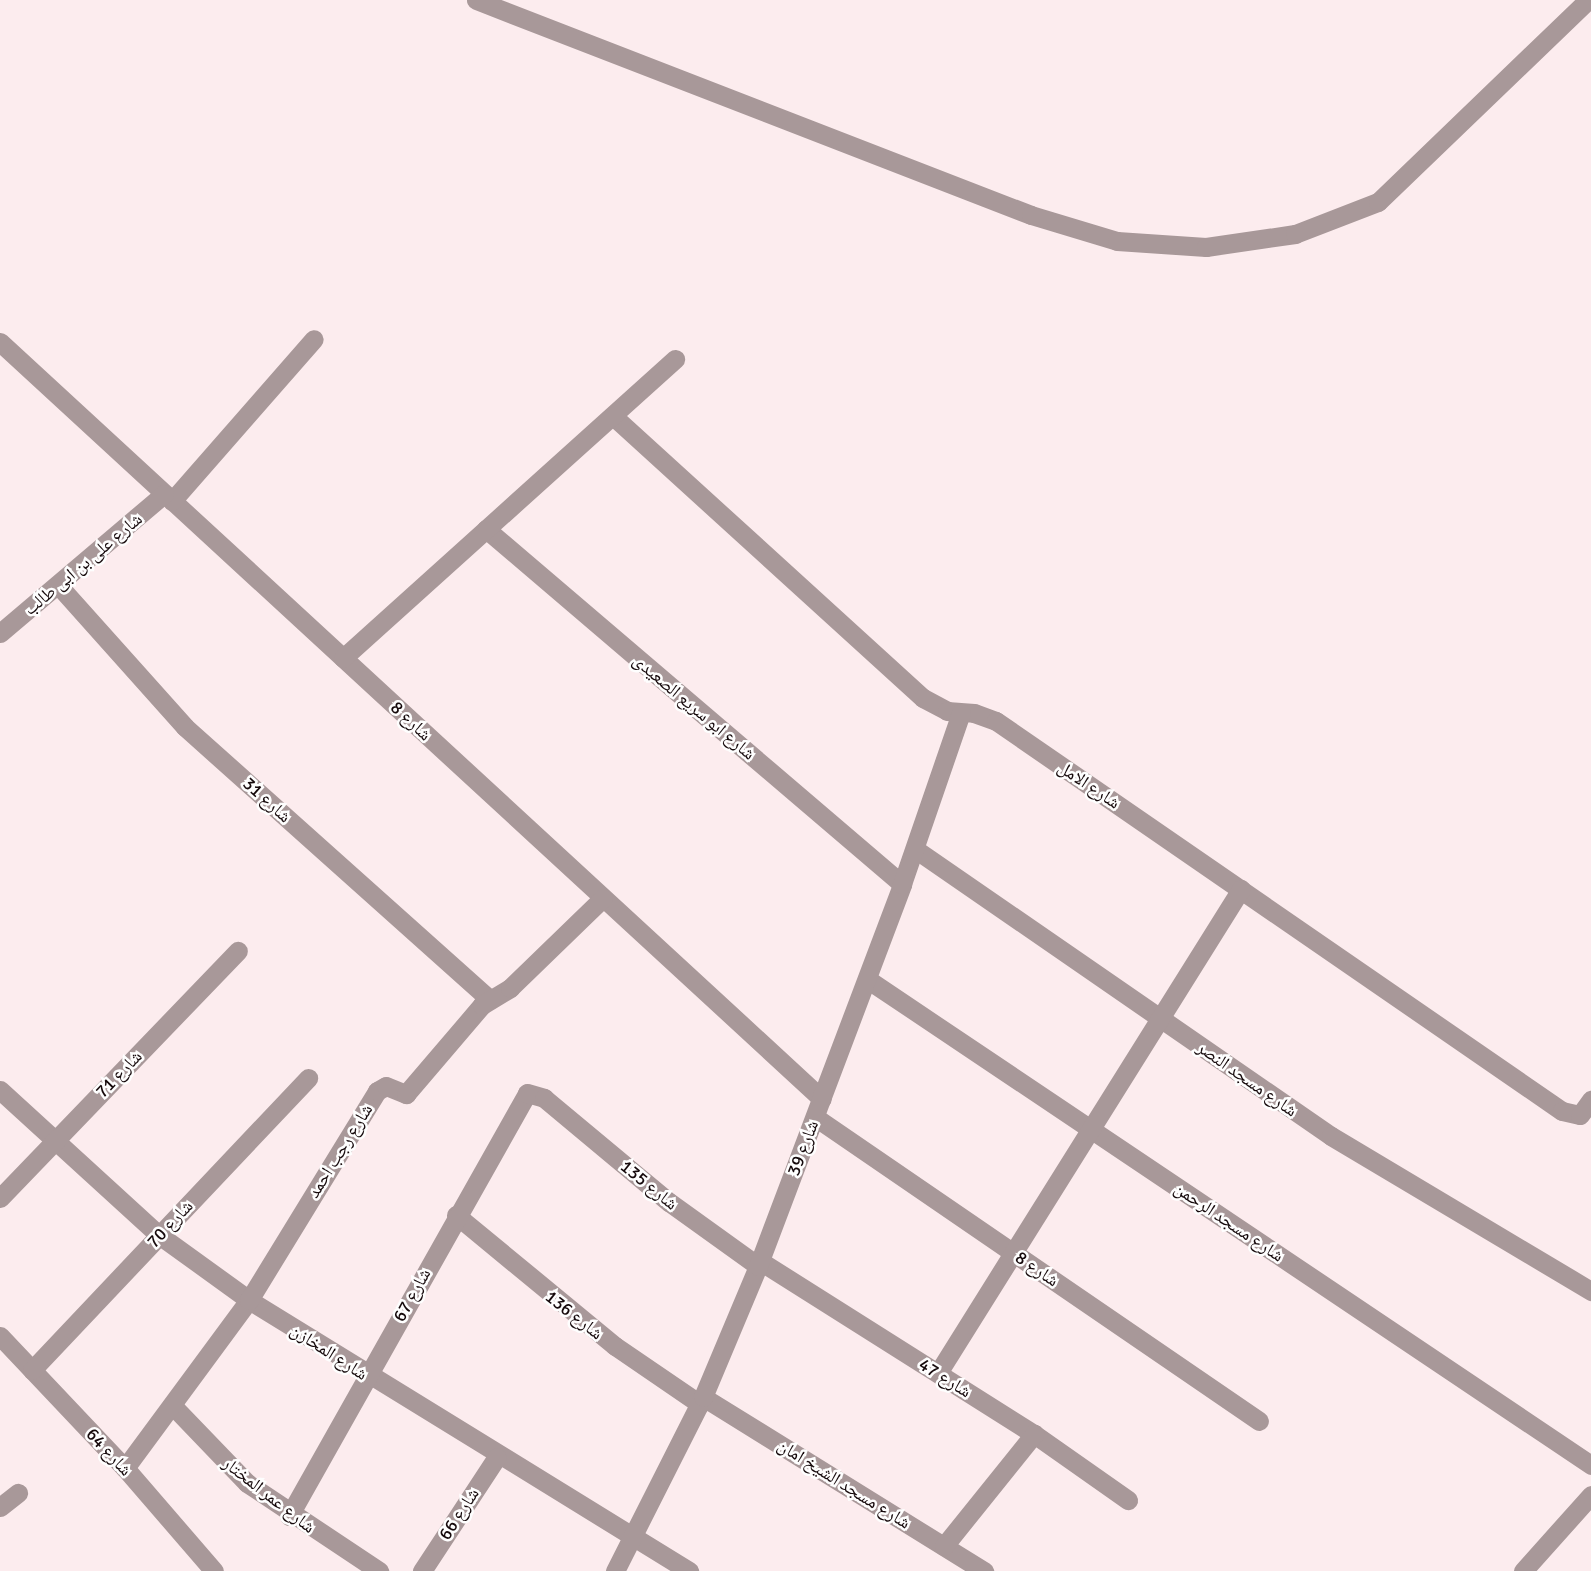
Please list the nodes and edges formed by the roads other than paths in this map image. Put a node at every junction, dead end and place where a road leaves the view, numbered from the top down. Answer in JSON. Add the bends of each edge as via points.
{"nodes":[{"id":1,"x":477,"y":0,"type":"edge"},
{"id":2,"x":1588,"y":0,"type":"edge"},
{"id":3,"x":314,"y":339,"type":"dead end"},
{"id":4,"x":0,"y":342,"type":"edge"},
{"id":5,"x":676,"y":359,"type":"dead end"},
{"id":6,"x":613,"y":416,"type":"junction"},
{"id":7,"x":168,"y":497,"type":"junction"},
{"id":8,"x":486,"y":529,"type":"junction"},
{"id":9,"x":59,"y":586,"type":"junction"},
{"id":10,"x":0,"y":633,"type":"edge"},
{"id":11,"x":343,"y":658,"type":"junction"},
{"id":12,"x":961,"y":713,"type":"junction"},
{"id":13,"x":915,"y":849,"type":"junction"},
{"id":14,"x":902,"y":884,"type":"junction"},
{"id":15,"x":1241,"y":889,"type":"junction"},
{"id":16,"x":603,"y":898,"type":"junction"},
{"id":17,"x":238,"y":950,"type":"dead end"},
{"id":18,"x":867,"y":979,"type":"junction"},
{"id":19,"x":490,"y":999,"type":"junction"},
{"id":20,"x":1160,"y":1019,"type":"junction"},
{"id":21,"x":308,"y":1078,"type":"dead end"},
{"id":22,"x":0,"y":1090,"type":"edge"},
{"id":23,"x":544,"y":1098,"type":"joint"},
{"id":24,"x":1591,"y":1100,"type":"edge"},
{"id":25,"x":818,"y":1108,"type":"junction"},
{"id":26,"x":1091,"y":1129,"type":"junction"},
{"id":27,"x":55,"y":1140,"type":"junction"},
{"id":28,"x":0,"y":1198,"type":"edge"},
{"id":29,"x":456,"y":1215,"type":"junction"},
{"id":30,"x":159,"y":1235,"type":"junction"},
{"id":31,"x":1014,"y":1253,"type":"junction"},
{"id":32,"x":759,"y":1264,"type":"junction"},
{"id":33,"x":1591,"y":1291,"type":"edge"},
{"id":34,"x":248,"y":1300,"type":"junction"},
{"id":35,"x":0,"y":1336,"type":"edge"},
{"id":36,"x":32,"y":1370,"type":"junction"},
{"id":37,"x":938,"y":1373,"type":"junction"},
{"id":38,"x":367,"y":1376,"type":"junction"},
{"id":39,"x":701,"y":1401,"type":"junction"},
{"id":40,"x":172,"y":1405,"type":"junction"},
{"id":41,"x":1259,"y":1421,"type":"dead end"},
{"id":42,"x":1034,"y":1434,"type":"junction"},
{"id":43,"x":497,"y":1457,"type":"junction"},
{"id":44,"x":1591,"y":1465,"type":"edge"},
{"id":45,"x":125,"y":1468,"type":"junction"},
{"id":46,"x":18,"y":1493,"type":"dead end"},
{"id":47,"x":1591,"y":1495,"type":"edge"},
{"id":48,"x":1128,"y":1500,"type":"dead end"},
{"id":49,"x":0,"y":1507,"type":"edge"},
{"id":50,"x":289,"y":1516,"type":"junction"},
{"id":51,"x":632,"y":1536,"type":"junction"},
{"id":52,"x":944,"y":1546,"type":"junction"},
{"id":53,"x":214,"y":1571,"type":"edge"},
{"id":54,"x":379,"y":1571,"type":"edge"},
{"id":55,"x":422,"y":1571,"type":"edge"},
{"id":56,"x":615,"y":1571,"type":"edge"},
{"id":57,"x":689,"y":1571,"type":"edge"},
{"id":58,"x":984,"y":1571,"type":"edge"},
{"id":59,"x":1523,"y":1571,"type":"edge"}],
"edges":[{"from":1,"to":2,"type":"street","via":[[1031,215],[1117,241],[1206,247],[1294,234],[1378,202]]},
{"from":3,"to":7,"type":"street","name":"شارع على بن ابى طالب"},
{"from":4,"to":7,"type":"street","name":"شارع 8"},
{"from":5,"to":6,"type":"street"},
{"from":6,"to":8,"type":"street"},
{"from":6,"to":12,"type":"street","name":"شارع الامل","via":[[923,698]]},
{"from":7,"to":9,"type":"street","name":"شارع على بن ابى طالب"},
{"from":7,"to":11,"type":"street","name":"شارع 8"},
{"from":8,"to":11,"type":"street"},
{"from":8,"to":14,"type":"street","name":"شارع ابو سريع الصعيدى"},
{"from":9,"to":10,"type":"street","name":"شارع على بن ابى طالب"},
{"from":9,"to":19,"type":"street","name":"شارع 31","via":[[185,727]]},
{"from":11,"to":16,"type":"street","name":"شارع 8"},
{"from":12,"to":13,"type":"street","name":"شارع 39"},
{"from":12,"to":15,"type":"street","name":"شارع الامل","via":[[996,722]]},
{"from":13,"to":14,"type":"street","name":"شارع 39"},
{"from":13,"to":20,"type":"street","name":"شارع مسجد النصر"},
{"from":14,"to":18,"type":"street","name":"شارع 39"},
{"from":15,"to":20,"type":"street"},
{"from":15,"to":24,"type":"street","name":"شارع الامل","via":[[1562,1111],[1580,1115]]},
{"from":16,"to":19,"type":"street","name":"شارع رجب احمد","via":[[510,988]]},
{"from":16,"to":25,"type":"street","name":"شارع 8"},
{"from":17,"to":27,"type":"street","name":"شارع 71"},
{"from":18,"to":25,"type":"street","name":"شارع 39"},
{"from":18,"to":26,"type":"street","name":"شارع مسجد الرحمن"},
{"from":19,"to":34,"type":"street","name":"شارع رجب احمد","via":[[406,1094],[386,1086],[377,1091]]},
{"from":20,"to":26,"type":"street"},
{"from":20,"to":33,"type":"street","name":"شارع مسجد النصر","via":[[1331,1136]]},
{"from":21,"to":30,"type":"street","name":"شارع 70"},
{"from":22,"to":27,"type":"street","name":"شارع المخازن"},
{"from":23,"to":29,"type":"street","name":"شارع 67","via":[[527,1093],[520,1100]]},
{"from":23,"to":32,"type":"street","name":"شارع 135","via":[[669,1202]]},
{"from":25,"to":31,"type":"street","name":"شارع 8"},
{"from":25,"to":32,"type":"street","name":"شارع 39"},
{"from":26,"to":31,"type":"street"},
{"from":26,"to":44,"type":"street","name":"شارع مسجد الرحمن"},
{"from":27,"to":28,"type":"street","name":"شارع 71"},
{"from":27,"to":30,"type":"street","name":"شارع المخازن"},
{"from":29,"to":38,"type":"street","name":"شارع 67"},
{"from":29,"to":39,"type":"street","name":"شارع 136","via":[[614,1346]]},
{"from":30,"to":34,"type":"street","name":"شارع المخازن"},
{"from":30,"to":36,"type":"street","name":"شارع 70"},
{"from":31,"to":37,"type":"street"},
{"from":31,"to":41,"type":"street","name":"شارع 8"},
{"from":32,"to":37,"type":"street","name":"شارع 47"},
{"from":32,"to":39,"type":"street","name":"شارع 39"},
{"from":34,"to":38,"type":"street","name":"شارع المخازن"},
{"from":34,"to":40,"type":"street","name":"شارع رجب احمد"},
{"from":35,"to":36,"type":"street","name":"شارع 64"},
{"from":36,"to":45,"type":"street","name":"شارع 64"},
{"from":37,"to":42,"type":"street","name":"شارع 47"},
{"from":38,"to":43,"type":"street","name":"شارع المخازن"},
{"from":38,"to":50,"type":"street","name":"شارع 67"},
{"from":39,"to":51,"type":"street","name":"شارع 39"},
{"from":39,"to":52,"type":"street","name":"شارع مسجد الشيخ امان"},
{"from":40,"to":45,"type":"street","name":"شارع رجب احمد"},
{"from":40,"to":50,"type":"street","name":"شارع عمر المختار","via":[[237,1474]]},
{"from":42,"to":48,"type":"street","name":"شارع 47"},
{"from":42,"to":52,"type":"street"},
{"from":43,"to":51,"type":"street","name":"شارع المخازن"},
{"from":43,"to":55,"type":"street","name":"شارع 66"},
{"from":45,"to":53,"type":"street","name":"شارع 64"},
{"from":46,"to":49,"type":"street"},
{"from":47,"to":59,"type":"street"},
{"from":50,"to":54,"type":"street","name":"شارع عمر المختار"},
{"from":51,"to":56,"type":"street","name":"شارع 39"},
{"from":51,"to":57,"type":"street","name":"شارع المخازن"},
{"from":52,"to":58,"type":"street","name":"شارع مسجد الشيخ امان"}]}
